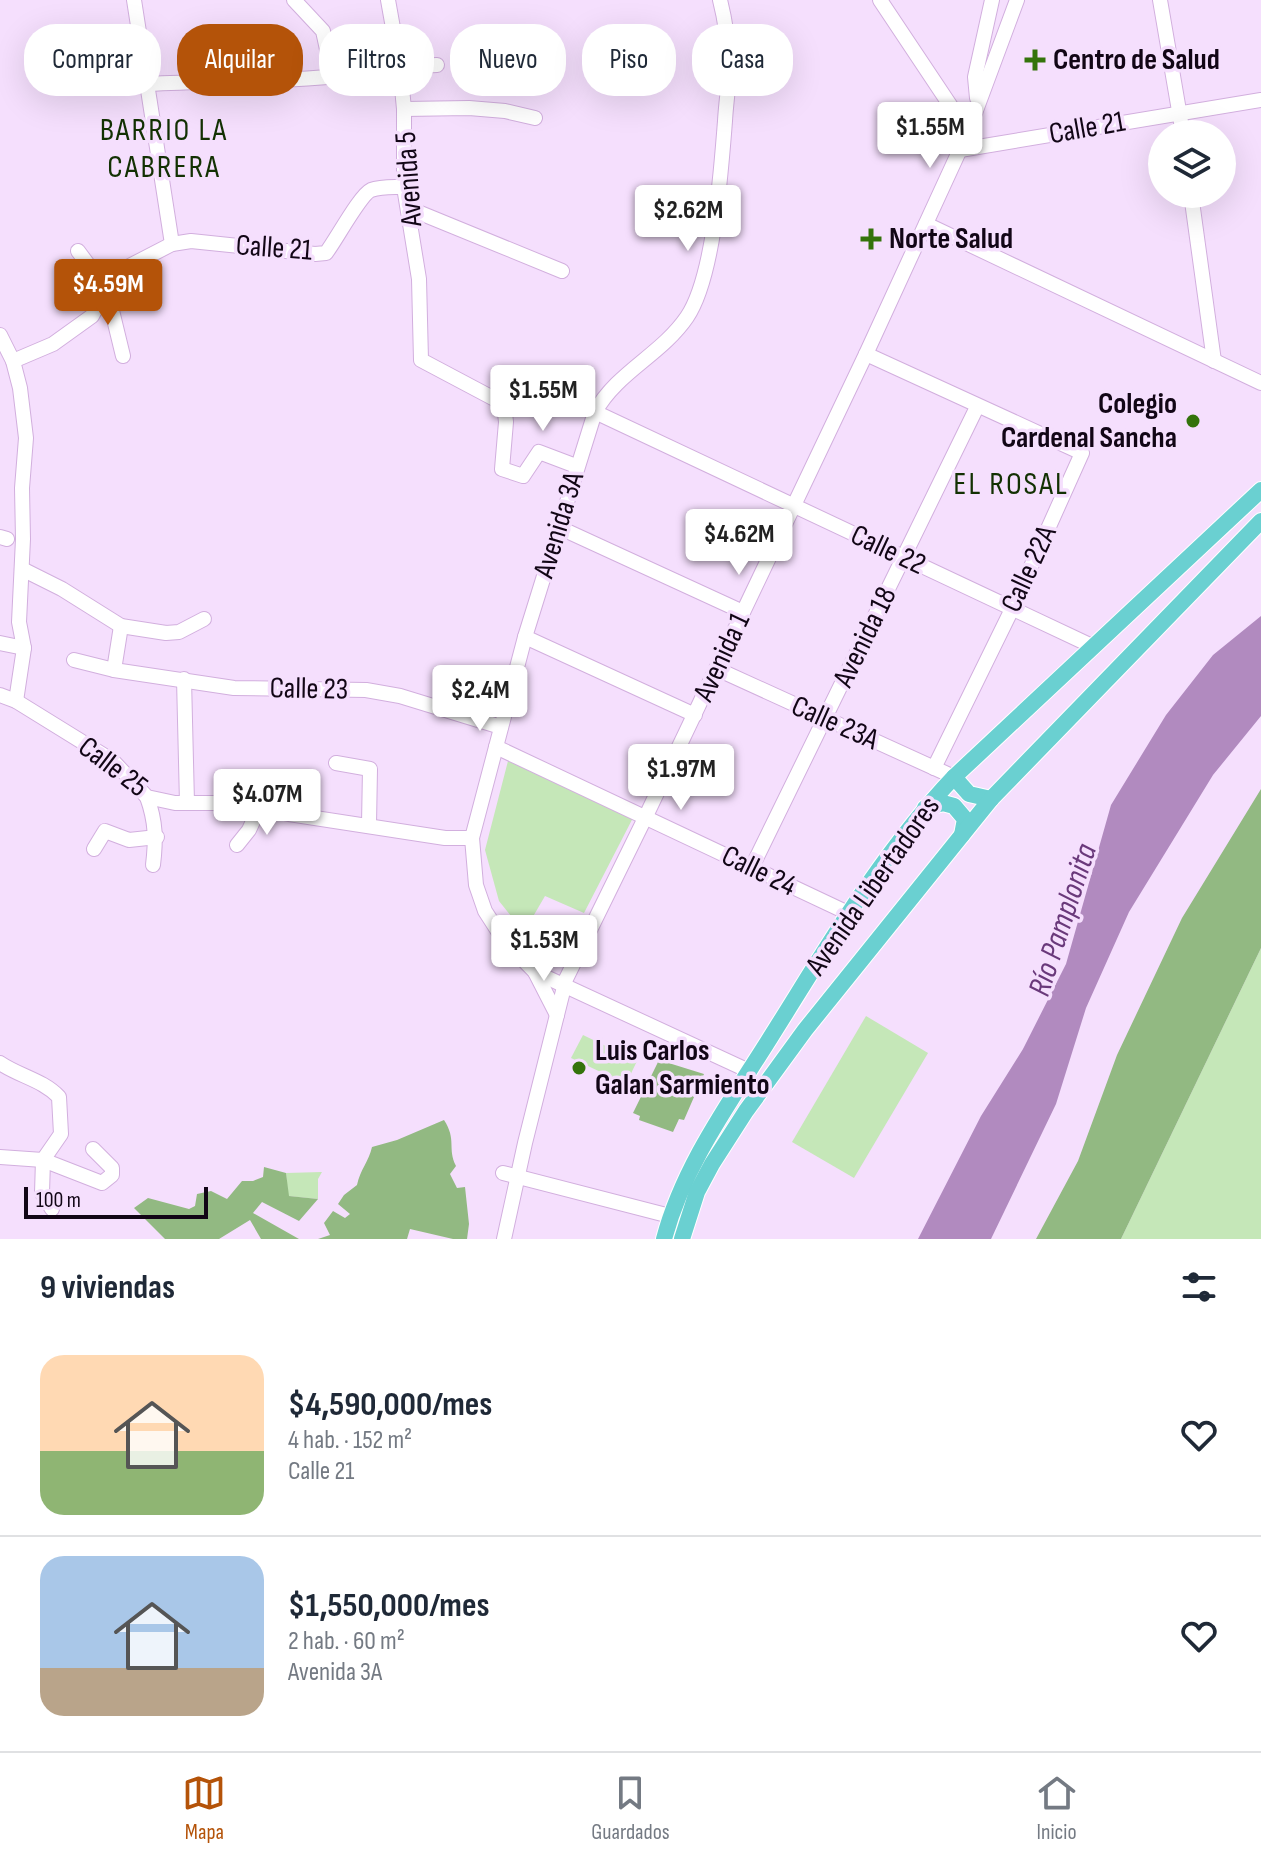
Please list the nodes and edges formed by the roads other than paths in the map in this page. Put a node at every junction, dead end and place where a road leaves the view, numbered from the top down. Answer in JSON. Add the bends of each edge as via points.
{"nodes":[{"id":1,"x":134,"y":0,"type":"edge"},
{"id":2,"x":294,"y":0,"type":"edge"},
{"id":3,"x":388,"y":0,"type":"edge"},
{"id":4,"x":720,"y":0,"type":"edge"},
{"id":5,"x":880,"y":0,"type":"edge"},
{"id":6,"x":992,"y":0,"type":"edge"},
{"id":7,"x":1017,"y":0,"type":"edge"},
{"id":8,"x":1160,"y":0,"type":"edge"},
{"id":9,"x":138,"y":24,"type":"edge"},
{"id":10,"x":392,"y":24,"type":"edge"},
{"id":11,"x":319,"y":27,"type":"edge"},
{"id":12,"x":434,"y":65,"type":"edge"},
{"id":13,"x":437,"y":65,"type":"dead end"},
{"id":14,"x":319,"y":79,"type":"edge"},
{"id":15,"x":161,"y":83,"type":"edge"},
{"id":16,"x":150,"y":96,"type":"edge"},
{"id":17,"x":403,"y":96,"type":"edge"},
{"id":18,"x":978,"y":99,"type":"junction"},
{"id":19,"x":1261,"y":100,"type":"edge"},
{"id":20,"x":404,"y":109,"type":"junction"},
{"id":21,"x":1180,"y":112,"type":"junction"},
{"id":22,"x":535,"y":118,"type":"dead end"},
{"id":23,"x":1181,"y":120,"type":"edge"},
{"id":24,"x":968,"y":132,"type":"junction"},
{"id":25,"x":960,"y":150,"type":"junction"},
{"id":26,"x":404,"y":187,"type":"junction"},
{"id":27,"x":408,"y":208,"type":"junction"},
{"id":28,"x":1193,"y":208,"type":"edge"},
{"id":29,"x":926,"y":224,"type":"junction"},
{"id":30,"x":172,"y":244,"type":"junction"},
{"id":31,"x":78,"y":251,"type":"dead end"},
{"id":32,"x":562,"y":271,"type":"dead end"},
{"id":33,"x":107,"y":290,"type":"junction"},
{"id":34,"x":0,"y":335,"type":"edge"},
{"id":35,"x":866,"y":354,"type":"junction"},
{"id":36,"x":123,"y":356,"type":"dead end"},
{"id":37,"x":13,"y":361,"type":"junction"},
{"id":38,"x":1214,"y":361,"type":"junction"},
{"id":39,"x":1261,"y":383,"type":"edge"},
{"id":40,"x":977,"y":407,"type":"junction"},
{"id":41,"x":595,"y":412,"type":"junction"},
{"id":42,"x":576,"y":466,"type":"junction"},
{"id":43,"x":1261,"y":490,"type":"edge"},
{"id":44,"x":794,"y":506,"type":"junction"},
{"id":45,"x":1261,"y":521,"type":"edge"},
{"id":46,"x":558,"y":527,"type":"junction"},
{"id":47,"x":903,"y":558,"type":"junction"},
{"id":48,"x":22,"y":569,"type":"junction"},
{"id":49,"x":1012,"y":609,"type":"junction"},
{"id":50,"x":743,"y":612,"type":"junction"},
{"id":51,"x":204,"y":619,"type":"dead end"},
{"id":52,"x":121,"y":626,"type":"junction"},
{"id":53,"x":525,"y":637,"type":"junction"},
{"id":54,"x":0,"y":643,"type":"edge"},
{"id":55,"x":1094,"y":647,"type":"junction"},
{"id":56,"x":24,"y":648,"type":"junction"},
{"id":57,"x":74,"y":660,"type":"dead end"},
{"id":58,"x":717,"y":669,"type":"junction"},
{"id":59,"x":114,"y":670,"type":"junction"},
{"id":60,"x":184,"y":679,"type":"junction"},
{"id":61,"x":0,"y":695,"type":"edge"},
{"id":62,"x":16,"y":701,"type":"junction"},
{"id":63,"x":695,"y":715,"type":"junction"},
{"id":64,"x":825,"y":718,"type":"junction"},
{"id":65,"x":501,"y":727,"type":"junction"},
{"id":66,"x":496,"y":747,"type":"junction"},
{"id":67,"x":336,"y":763,"type":"dead end"},
{"id":68,"x":934,"y":768,"type":"junction"},
{"id":69,"x":954,"y":777,"type":"junction"},
{"id":70,"x":147,"y":797,"type":"junction"},
{"id":71,"x":991,"y":799,"type":"junction"},
{"id":72,"x":187,"y":803,"type":"junction"},
{"id":73,"x":260,"y":806,"type":"junction"},
{"id":74,"x":924,"y":808,"type":"junction"},
{"id":75,"x":646,"y":816,"type":"junction"},
{"id":76,"x":369,"y":824,"type":"junction"},
{"id":77,"x":962,"y":836,"type":"junction"},
{"id":78,"x":157,"y":837,"type":"junction"},
{"id":79,"x":472,"y":838,"type":"junction"},
{"id":80,"x":237,"y":845,"type":"dead end"},
{"id":81,"x":94,"y":849,"type":"dead end"},
{"id":82,"x":153,"y":865,"type":"dead end"},
{"id":83,"x":752,"y":867,"type":"junction"},
{"id":84,"x":848,"y":913,"type":"junction"},
{"id":85,"x":535,"y":972,"type":"junction"},
{"id":86,"x":563,"y":985,"type":"junction"},
{"id":87,"x":557,"y":1015,"type":"junction"},
{"id":88,"x":0,"y":1063,"type":"edge"},
{"id":89,"x":749,"y":1071,"type":"junction"},
{"id":90,"x":93,"y":1149,"type":"dead end"},
{"id":91,"x":0,"y":1157,"type":"edge"},
{"id":92,"x":43,"y":1160,"type":"junction"},
{"id":93,"x":510,"y":1175,"type":"junction"},
{"id":94,"x":52,"y":1209,"type":"dead end"},
{"id":95,"x":670,"y":1216,"type":"junction"},
{"id":96,"x":504,"y":1239,"type":"edge"},
{"id":97,"x":664,"y":1239,"type":"edge"},
{"id":98,"x":682,"y":1239,"type":"edge"}],
"edges":[{"from":1,"to":9,"type":"street"},
{"from":2,"to":11,"type":"street"},
{"from":3,"to":10,"type":"street","name":"Avenida 5"},
{"from":4,"to":41,"type":"street","name":"Avenida 3A","via":[[729,63],[721,171],[699,289],[681,326],[605,393]]},
{"from":5,"to":24,"type":"street"},
{"from":6,"to":18,"type":"street","via":[[975,77]]},
{"from":7,"to":18,"type":"street","name":"Avenida 1"},
{"from":8,"to":21,"type":"street"},
{"from":12,"to":13,"type":"street"},
{"from":14,"to":15,"type":"street"},
{"from":16,"to":30,"type":"street"},
{"from":17,"to":20,"type":"street","name":"Avenida 5"},
{"from":18,"to":24,"type":"street","name":"Avenida 1"},
{"from":19,"to":21,"type":"street","name":"Calle 21"},
{"from":20,"to":22,"type":"street","via":[[469,108]]},
{"from":20,"to":26,"type":"street","name":"Avenida 5"},
{"from":21,"to":23,"type":"street"},
{"from":21,"to":25,"type":"street","name":"Calle 21"},
{"from":24,"to":25,"type":"street","name":"Avenida 1"},
{"from":25,"to":29,"type":"street","name":"Avenida 1"},
{"from":26,"to":27,"type":"street","name":"Avenida 5"},
{"from":26,"to":30,"type":"street","name":"Calle 21","via":[[369,191],[326,253],[191,241]]},
{"from":27,"to":32,"type":"street"},
{"from":27,"to":42,"type":"street","name":"Avenida 5","via":[[421,304],[421,360],[504,404],[502,469],[523,476],[539,452]]},
{"from":28,"to":38,"type":"street"},
{"from":29,"to":35,"type":"street","name":"Avenida 1"},
{"from":29,"to":38,"type":"street"},
{"from":30,"to":33,"type":"street","name":"Calle 21","via":[[114,274]]},
{"from":31,"to":33,"type":"street"},
{"from":33,"to":36,"type":"street"},
{"from":33,"to":37,"type":"street","name":"Calle 21","via":[[92,316],[53,344]]},
{"from":34,"to":37,"type":"street"},
{"from":35,"to":40,"type":"street","name":"Calle 22A"},
{"from":35,"to":44,"type":"street","name":"Avenida 1"},
{"from":37,"to":48,"type":"street","via":[[26,438]]},
{"from":38,"to":39,"type":"street"},
{"from":40,"to":47,"type":"street","name":"Avenida 18"},
{"from":40,"to":49,"type":"street","name":"Calle 22A","via":[[1082,453]]},
{"from":41,"to":42,"type":"street","name":"Avenida 3A"},
{"from":41,"to":44,"type":"street","name":"Calle 22"},
{"from":42,"to":46,"type":"street","name":"Avenida 3A"},
{"from":43,"to":55,"type":"main road","name":"Avenida Libertadores"},
{"from":44,"to":47,"type":"street","name":"Calle 22"},
{"from":44,"to":50,"type":"street","name":"Avenida 1"},
{"from":45,"to":71,"type":"main road","name":"Avenida Libertadores"},
{"from":46,"to":50,"type":"street"},
{"from":46,"to":53,"type":"street","name":"Avenida 3A"},
{"from":47,"to":49,"type":"street","name":"Calle 22"},
{"from":47,"to":64,"type":"street","name":"Avenida 18"},
{"from":48,"to":52,"type":"street"},
{"from":48,"to":56,"type":"street","via":[[19,622]]},
{"from":49,"to":55,"type":"street","name":"Calle 22"},
{"from":49,"to":68,"type":"street","name":"Calle 22A"},
{"from":50,"to":58,"type":"street","name":"Avenida 1"},
{"from":51,"to":52,"type":"street","via":[[179,632]]},
{"from":52,"to":59,"type":"street"},
{"from":53,"to":63,"type":"street"},
{"from":53,"to":65,"type":"street","name":"Avenida 3A"},
{"from":54,"to":56,"type":"street"},
{"from":55,"to":69,"type":"main road","name":"Avenida Libertadores"},
{"from":56,"to":62,"type":"street"},
{"from":57,"to":59,"type":"street","name":"Calle 23"},
{"from":58,"to":63,"type":"street","name":"Avenida 1"},
{"from":58,"to":64,"type":"street","name":"Calle 23A"},
{"from":59,"to":60,"type":"street","name":"Calle 23"},
{"from":60,"to":65,"type":"street","name":"Calle 23","via":[[234,688],[366,690]]},
{"from":60,"to":72,"type":"street"},
{"from":61,"to":62,"type":"street","name":"Calle 25"},
{"from":62,"to":70,"type":"street","name":"Calle 25","via":[[113,761]]},
{"from":63,"to":75,"type":"street","name":"Avenida 1"},
{"from":64,"to":68,"type":"street","name":"Calle 23A"},
{"from":64,"to":83,"type":"street","name":"Avenida 18"},
{"from":65,"to":66,"type":"street","name":"Avenida 3A"},
{"from":66,"to":75,"type":"street","name":"Calle 24"},
{"from":66,"to":79,"type":"street","name":"Avenida 3A"},
{"from":67,"to":76,"type":"street","via":[[370,769]]},
{"from":68,"to":69,"type":"street","name":"Calle 23A"},
{"from":69,"to":71,"type":"main road","via":[[969,794]]},
{"from":69,"to":74,"type":"main road","name":"Avenida Libertadores"},
{"from":70,"to":72,"type":"street","name":"Calle 25"},
{"from":70,"to":78,"type":"street"},
{"from":71,"to":77,"type":"main road","name":"Avenida Libertadores"},
{"from":72,"to":73,"type":"street","name":"Calle 25"},
{"from":73,"to":76,"type":"street","name":"Calle 25"},
{"from":73,"to":80,"type":"street"},
{"from":74,"to":77,"type":"main road","via":[[943,803],[959,809],[966,825]]},
{"from":74,"to":84,"type":"main road","name":"Avenida Libertadores"},
{"from":75,"to":83,"type":"street","name":"Calle 24"},
{"from":75,"to":86,"type":"street","name":"Avenida 1"},
{"from":76,"to":79,"type":"street","name":"Calle 25"},
{"from":77,"to":98,"type":"main road","name":"Avenida Libertadores","via":[[746,1111],[697,1192]]},
{"from":78,"to":81,"type":"street","via":[[129,840],[105,831]]},
{"from":78,"to":82,"type":"street"},
{"from":79,"to":85,"type":"street","name":"Avenida 3A","via":[[476,885],[485,911]]},
{"from":83,"to":84,"type":"street","name":"Calle 24"},
{"from":84,"to":89,"type":"main road","name":"Avenida Libertadores"},
{"from":85,"to":86,"type":"street","name":"Avenida 3A"},
{"from":85,"to":87,"type":"street","name":"Avenida 3A"},
{"from":86,"to":87,"type":"street","name":"Avenida 1"},
{"from":86,"to":89,"type":"street"},
{"from":87,"to":93,"type":"street","name":"Avenida 1"},
{"from":88,"to":92,"type":"street","via":[[48,1086],[59,1097],[61,1134]]},
{"from":89,"to":95,"type":"main road","name":"Avenida Libertadores","via":[[695,1158]]},
{"from":90,"to":92,"type":"street","via":[[112,1168],[102,1183]]},
{"from":91,"to":92,"type":"street"},
{"from":92,"to":94,"type":"street","via":[[42,1193]]},
{"from":93,"to":95,"type":"street"},
{"from":93,"to":96,"type":"street","name":"Avenida 1"},
{"from":95,"to":97,"type":"main road","name":"Avenida Libertadores"}]}
